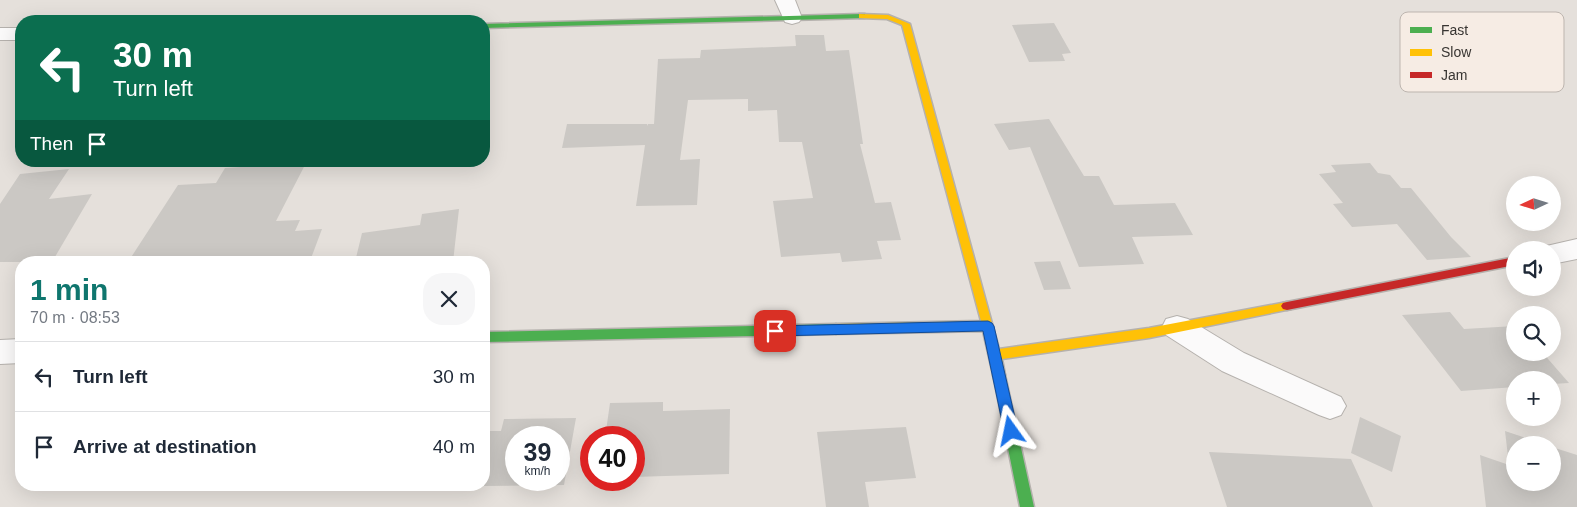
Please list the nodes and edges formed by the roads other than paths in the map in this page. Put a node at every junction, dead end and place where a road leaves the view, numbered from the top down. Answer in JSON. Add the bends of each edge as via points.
{"nodes":[{"id":1,"x":788,"y":9,"type":"edge"},
{"id":2,"x":490,"y":26,"type":"edge"},
{"id":3,"x":0,"y":34,"type":"edge"},
{"id":4,"x":15,"y":34,"type":"edge"},
{"id":5,"x":1577,"y":249,"type":"edge"},
{"id":6,"x":1561,"y":252,"type":"edge"},
{"id":7,"x":1506,"y":263,"type":"edge"},
{"id":8,"x":988,"y":326,"type":"junction"},
{"id":9,"x":1177,"y":328,"type":"junction"},
{"id":10,"x":490,"y":337,"type":"edge"},
{"id":11,"x":15,"y":351,"type":"edge"},
{"id":12,"x":0,"y":352,"type":"edge"},
{"id":13,"x":995,"y":355,"type":"junction"},
{"id":14,"x":1330,"y":406,"type":"dead end"},
{"id":15,"x":1027,"y":507,"type":"edge"}],
"edges":[{"from":1,"to":2,"type":"street"},
{"from":1,"to":8,"type":"street","via":[[889,16],[906,24]]},
{"from":3,"to":4,"type":"street"},
{"from":5,"to":6,"type":"street"},
{"from":7,"to":9,"type":"street"},
{"from":8,"to":10,"type":"street"},
{"from":8,"to":13,"type":"street"},
{"from":9,"to":13,"type":"street"},
{"from":9,"to":14,"type":"street","via":[[1233,362]]},
{"from":11,"to":12,"type":"street"},
{"from":13,"to":15,"type":"street"}]}
